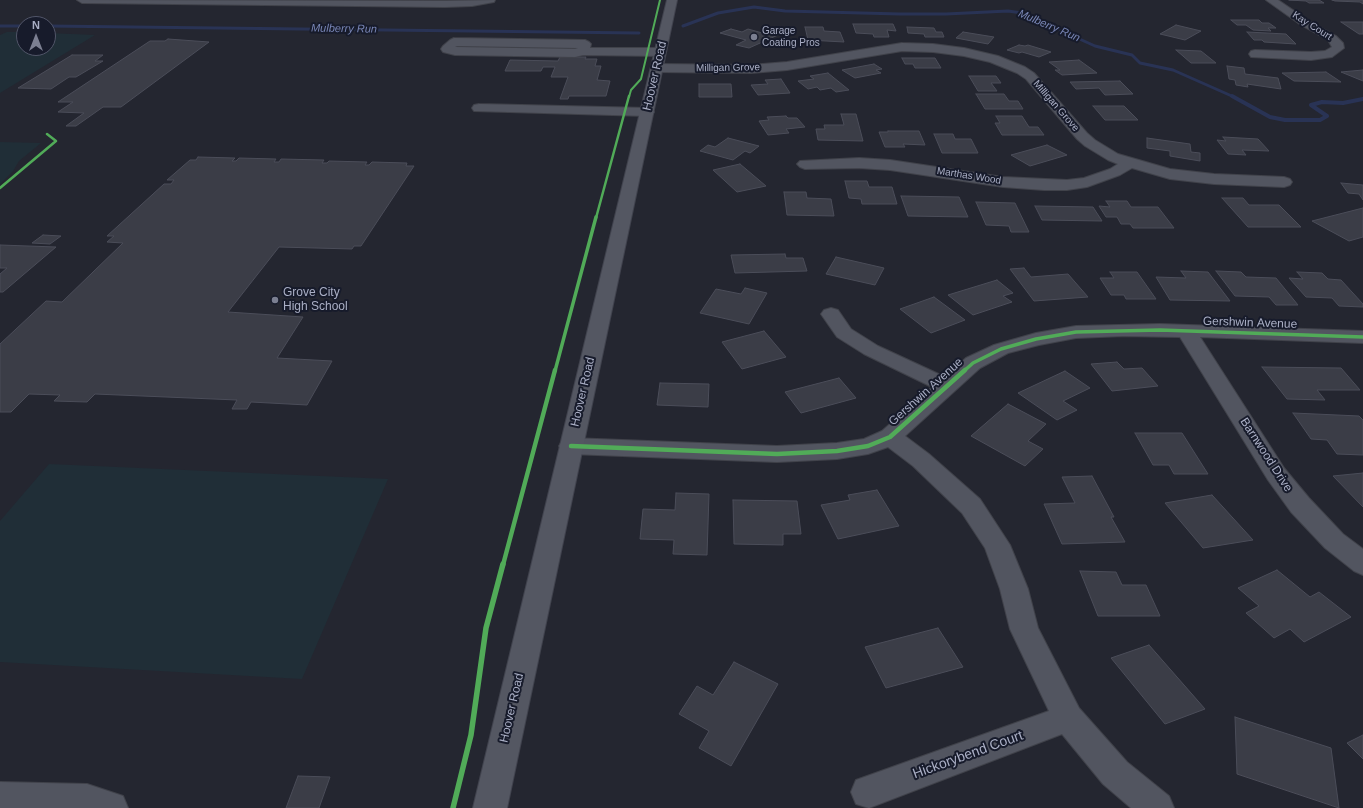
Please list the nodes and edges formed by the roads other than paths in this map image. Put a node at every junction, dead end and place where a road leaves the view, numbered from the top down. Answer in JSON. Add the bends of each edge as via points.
{"nodes":[{"id":1,"x":82,"y":0,"type":"edge"},
{"id":2,"x":174,"y":0,"type":"edge"},
{"id":3,"x":490,"y":0,"type":"edge"},
{"id":4,"x":672,"y":0,"type":"edge"},
{"id":5,"x":1271,"y":0,"type":"edge"},
{"id":6,"x":339,"y":1,"type":"edge"},
{"id":7,"x":583,"y":51,"type":"junction"},
{"id":8,"x":660,"y":52,"type":"junction"},
{"id":9,"x":1255,"y":54,"type":"dead end"},
{"id":10,"x":657,"y":68,"type":"junction"},
{"id":11,"x":479,"y":108,"type":"dead end"},
{"id":12,"x":647,"y":112,"type":"junction"},
{"id":13,"x":805,"y":164,"type":"dead end"},
{"id":14,"x":1129,"y":164,"type":"junction"},
{"id":15,"x":1284,"y":182,"type":"dead end"},
{"id":16,"x":831,"y":314,"type":"dead end"},
{"id":17,"x":1186,"y":331,"type":"junction"},
{"id":18,"x":1363,"y":337,"type":"edge"},
{"id":19,"x":947,"y":386,"type":"junction"},
{"id":20,"x":890,"y":437,"type":"junction"},
{"id":21,"x":571,"y":446,"type":"junction"},
{"id":22,"x":1363,"y":564,"type":"edge"},
{"id":23,"x":1068,"y":718,"type":"junction"},
{"id":24,"x":868,"y":792,"type":"dead end"},
{"id":25,"x":0,"y":798,"type":"edge"},
{"id":26,"x":111,"y":808,"type":"edge"},
{"id":27,"x":490,"y":808,"type":"edge"},
{"id":28,"x":1157,"y":808,"type":"edge"}],
"edges":[{"from":1,"to":2,"type":"street"},
{"from":2,"to":6,"type":"street"},
{"from":3,"to":6,"type":"street","via":[[445,4]]},
{"from":4,"to":8,"type":"main road","name":"Hoover Road"},
{"from":5,"to":9,"type":"street","name":"Kay Court","via":[[1332,38],[1338,48],[1328,54],[1316,55]]},
{"from":7,"to":7,"type":"street","via":[[585,44],[484,42],[454,42],[448,49],[575,53]]},
{"from":7,"to":8,"type":"street"},
{"from":8,"to":10,"type":"main road","name":"Hoover Road"},
{"from":10,"to":12,"type":"main road","name":"Hoover Road"},
{"from":10,"to":14,"type":"street","name":"Milligan Grove","via":[[737,69],[787,66],[902,47],[964,52],[1008,64],[1030,76],[1090,143]]},
{"from":11,"to":12,"type":"street"},
{"from":12,"to":21,"type":"main road","name":"Hoover Road"},
{"from":13,"to":14,"type":"street","name":"Marthas Wood","via":[[890,164],[1003,182],[1067,185],[1087,182]]},
{"from":14,"to":15,"type":"street","name":"Milligan Grove","via":[[1191,177]]},
{"from":16,"to":19,"type":"street","via":[[844,333],[871,350]]},
{"from":17,"to":18,"type":"street","name":"Gershwin Avenue"},
{"from":17,"to":19,"type":"street","name":"Gershwin Avenue","via":[[1076,332],[1036,339],[1001,349],[973,363]]},
{"from":17,"to":22,"type":"street","name":"Barnwood Drive","via":[[1276,474],[1334,541]]},
{"from":19,"to":20,"type":"street","name":"Gershwin Avenue"},
{"from":20,"to":21,"type":"street","name":"Gershwin Avenue","via":[[868,446],[837,452],[777,454]]},
{"from":20,"to":23,"type":"street","via":[[921,460],[971,506],[997,545],[1014,589],[1024,629]]},
{"from":21,"to":27,"type":"main road","name":"Hoover Road"},
{"from":23,"to":24,"type":"street","name":"Hickorybend Court"},
{"from":23,"to":28,"type":"street","via":[[1116,774]]},
{"from":25,"to":26,"type":"street","via":[[87,801]]}]}
